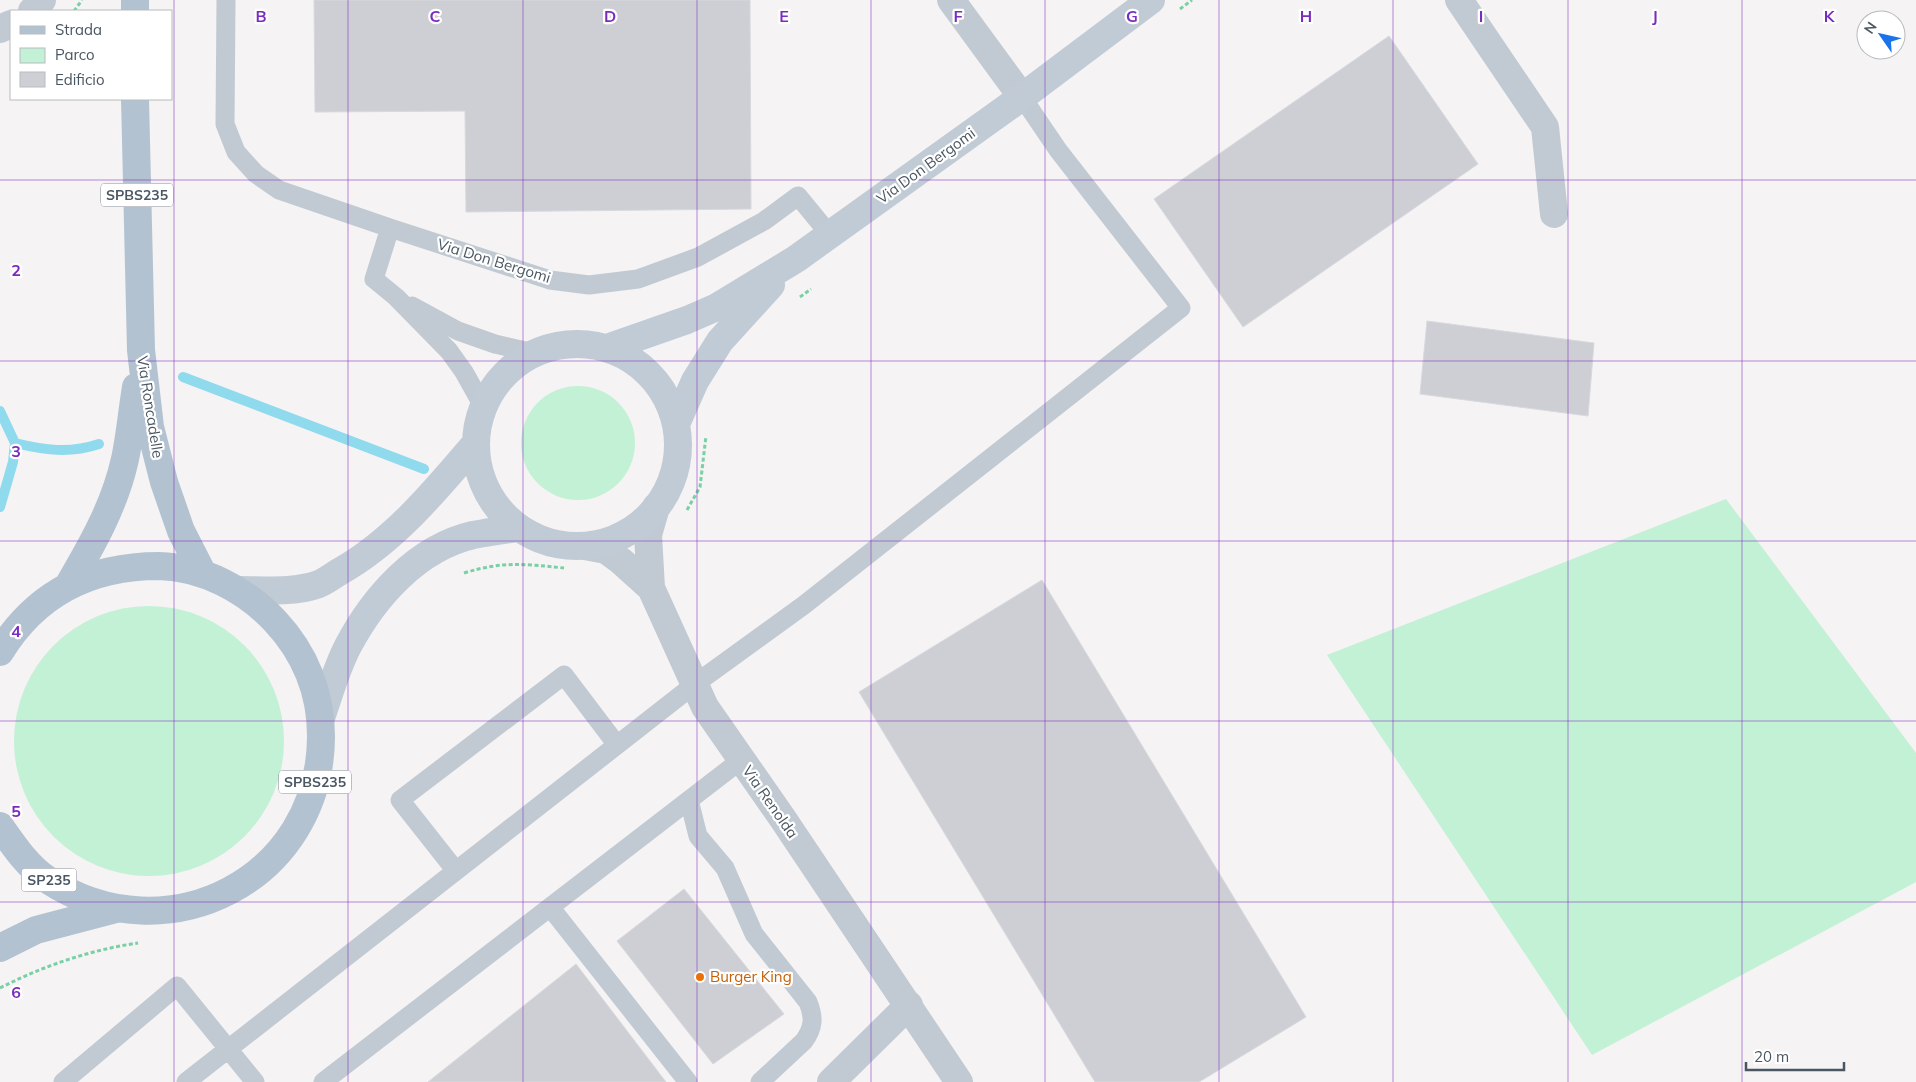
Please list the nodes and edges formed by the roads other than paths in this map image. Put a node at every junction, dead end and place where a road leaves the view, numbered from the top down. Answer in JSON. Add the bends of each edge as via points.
{"nodes":[{"id":1,"x":42,"y":0,"type":"edge"},
{"id":2,"x":226,"y":0,"type":"edge"},
{"id":3,"x":951,"y":0,"type":"edge"},
{"id":4,"x":1151,"y":0,"type":"edge"},
{"id":5,"x":1458,"y":0,"type":"edge"},
{"id":6,"x":33,"y":10,"type":"edge"},
{"id":7,"x":1022,"y":97,"type":"junction"},
{"id":8,"x":136,"y":100,"type":"edge"},
{"id":9,"x":1554,"y":214,"type":"dead end"},
{"id":10,"x":390,"y":228,"type":"junction"},
{"id":11,"x":830,"y":235,"type":"junction"},
{"id":12,"x":796,"y":259,"type":"junction"},
{"id":13,"x":396,"y":297,"type":"junction"},
{"id":14,"x":608,"y":348,"type":"junction"},
{"id":15,"x":141,"y":350,"type":"junction"},
{"id":16,"x":534,"y":353,"type":"junction"},
{"id":17,"x":482,"y":406,"type":"junction"},
{"id":18,"x":676,"y":424,"type":"junction"},
{"id":19,"x":475,"y":444,"type":"junction"},
{"id":20,"x":656,"y":507,"type":"junction"},
{"id":21,"x":518,"y":528,"type":"junction"},
{"id":22,"x":585,"y":546,"type":"junction"},
{"id":23,"x":203,"y":574,"type":"junction"},
{"id":24,"x":68,"y":586,"type":"junction"},
{"id":25,"x":650,"y":588,"type":"junction"},
{"id":26,"x":239,"y":590,"type":"junction"},
{"id":27,"x":0,"y":652,"type":"edge"},
{"id":28,"x":695,"y":684,"type":"junction"},
{"id":29,"x":321,"y":718,"type":"junction"},
{"id":30,"x":617,"y":745,"type":"junction"},
{"id":31,"x":742,"y":760,"type":"junction"},
{"id":32,"x":689,"y":800,"type":"junction"},
{"id":33,"x":0,"y":826,"type":"edge"},
{"id":34,"x":456,"y":871,"type":"junction"},
{"id":35,"x":550,"y":907,"type":"junction"},
{"id":36,"x":116,"y":909,"type":"junction"},
{"id":37,"x":0,"y":948,"type":"edge"},
{"id":38,"x":909,"y":1005,"type":"junction"},
{"id":39,"x":228,"y":1049,"type":"junction"},
{"id":40,"x":63,"y":1082,"type":"edge"},
{"id":41,"x":186,"y":1082,"type":"edge"},
{"id":42,"x":255,"y":1082,"type":"edge"},
{"id":43,"x":323,"y":1082,"type":"edge"},
{"id":44,"x":688,"y":1082,"type":"edge"},
{"id":45,"x":760,"y":1082,"type":"edge"},
{"id":46,"x":831,"y":1082,"type":"edge"},
{"id":47,"x":959,"y":1082,"type":"edge"}],
"edges":[{"from":1,"to":6,"type":"street"},
{"from":2,"to":10,"type":"lane","name":"Via Don Bergomi","via":[[225,124],[236,152],[256,174],[279,190]]},
{"from":3,"to":7,"type":"street"},
{"from":4,"to":7,"type":"street","name":"Via Don Bergomi"},
{"from":5,"to":9,"type":"street","via":[[1545,127]]},
{"from":7,"to":11,"type":"street","name":"Via Don Bergomi"},
{"from":7,"to":28,"type":"lane","via":[[1058,150],[1181,308],[804,605]]},
{"from":8,"to":15,"type":"main road","name":"Via Roncadelle","number":"SPBS235"},
{"from":10,"to":11,"type":"lane","name":"Via Don Bergomi","via":[[550,280],[588,285],[638,278],[698,257],[764,221],[798,196]]},
{"from":10,"to":13,"type":"lane","via":[[374,279]]},
{"from":11,"to":12,"type":"street","name":"Via Don Bergomi"},
{"from":12,"to":14,"type":"street","name":"Via Don Bergomi","via":[[717,307]]},
{"from":12,"to":18,"type":"street","name":"Via Don Bergomi","via":[[720,341],[695,381]]},
{"from":13,"to":16,"type":"lane","via":[[458,331]]},
{"from":13,"to":17,"type":"lane","via":[[449,351]]},
{"from":14,"to":16,"type":"street","name":"Via Don Bergomi","via":[[583,343],[557,345]]},
{"from":14,"to":18,"type":"street","name":"Via Don Bergomi","via":[[639,364],[663,391]]},
{"from":15,"to":23,"type":"main road","name":"Via Roncadelle","via":[[150,428],[164,482],[180,531]]},
{"from":15,"to":24,"type":"main road","via":[[125,459],[115,492],[98,535]]},
{"from":16,"to":17,"type":"street","name":"Via Don Bergomi","via":[[512,366],[495,384]]},
{"from":17,"to":19,"type":"street","name":"Via Don Bergomi"},
{"from":18,"to":20,"type":"street","name":"Via Don Bergomi","via":[[675,468],[668,489]]},
{"from":19,"to":21,"type":"street","name":"Via Don Bergomi","via":[[480,476],[495,505]]},
{"from":19,"to":26,"type":"street","via":[[433,493],[357,562],[319,584],[294,590]]},
{"from":20,"to":22,"type":"street","name":"Via Don Bergomi","via":[[624,534]]},
{"from":20,"to":25,"type":"street","name":"Via Renolda","via":[[648,535]]},
{"from":21,"to":22,"type":"street","name":"Via Don Bergomi","via":[[539,539],[561,545]]},
{"from":21,"to":29,"type":"street","via":[[471,535],[435,550],[398,577],[366,615],[347,648]]},
{"from":22,"to":25,"type":"street","name":"Via Renolda","via":[[606,550]]},
{"from":23,"to":24,"type":"main road","via":[[170,566],[135,566],[101,572]]},
{"from":23,"to":26,"type":"main road","number":"SPBS235"},
{"from":24,"to":27,"type":"main road","via":[[30,613]]},
{"from":25,"to":28,"type":"street","name":"Via Renolda"},
{"from":26,"to":29,"type":"main road","number":"SPBS235","via":[[264,609],[302,658],[314,687]]},
{"from":28,"to":30,"type":"lane"},
{"from":28,"to":31,"type":"street","name":"Via Renolda","via":[[705,707]]},
{"from":29,"to":36,"type":"main road","number":"SPBS235","via":[[321,758],[312,798],[293,834],[267,866],[234,889],[196,905],[157,912]]},
{"from":30,"to":34,"type":"lane"},
{"from":30,"to":34,"type":"lane","via":[[564,675],[400,800]]},
{"from":31,"to":32,"type":"lane"},
{"from":31,"to":38,"type":"street","name":"Via Renolda"},
{"from":32,"to":35,"type":"lane"},
{"from":32,"to":45,"type":"lane","via":[[698,836],[724,868],[754,934],[808,1002],[813,1015],[810,1034]]},
{"from":33,"to":36,"type":"main road","number":"SP235","via":[[19,853],[47,879],[80,898]]},
{"from":34,"to":39,"type":"lane"},
{"from":35,"to":43,"type":"lane"},
{"from":35,"to":44,"type":"lane"},
{"from":36,"to":37,"type":"main road","number":"SPBS235","via":[[36,930]]},
{"from":38,"to":46,"type":"street"},
{"from":38,"to":47,"type":"street","name":"Via Renolda"},
{"from":39,"to":40,"type":"lane","via":[[177,986]]},
{"from":39,"to":41,"type":"lane"},
{"from":39,"to":42,"type":"lane"}]}
